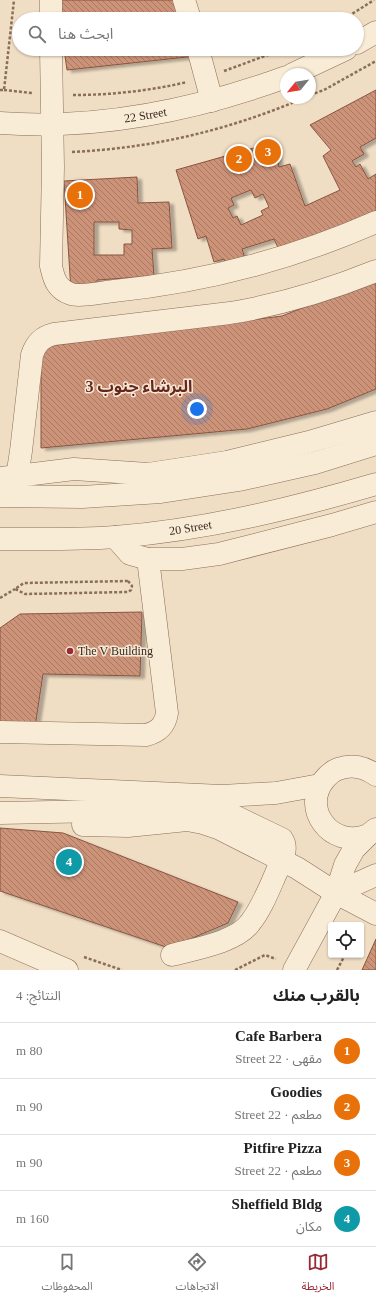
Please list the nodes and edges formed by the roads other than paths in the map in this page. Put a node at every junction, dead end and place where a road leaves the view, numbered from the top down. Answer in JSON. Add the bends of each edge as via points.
{"nodes":[{"id":1,"x":51,"y":0,"type":"edge"},
{"id":2,"x":184,"y":0,"type":"edge"},
{"id":3,"x":51,"y":12,"type":"edge"},
{"id":4,"x":188,"y":12,"type":"edge"},
{"id":5,"x":376,"y":32,"type":"edge"},
{"id":6,"x":364,"y":39,"type":"edge"},
{"id":7,"x":51,"y":56,"type":"edge"},
{"id":8,"x":200,"y":56,"type":"edge"},
{"id":9,"x":331,"y":56,"type":"edge"},
{"id":10,"x":306,"y":68,"type":"edge"},
{"id":11,"x":280,"y":79,"type":"edge"},
{"id":12,"x":212,"y":101,"type":"junction"},
{"id":13,"x":0,"y":123,"type":"edge"},
{"id":14,"x":53,"y":125,"type":"junction"},
{"id":15,"x":376,"y":222,"type":"edge"},
{"id":16,"x":376,"y":271,"type":"edge"},
{"id":17,"x":376,"y":422,"type":"edge"},
{"id":18,"x":376,"y":444,"type":"edge"},
{"id":19,"x":9,"y":477,"type":"edge"},
{"id":20,"x":376,"y":484,"type":"edge"},
{"id":21,"x":0,"y":496,"type":"edge"},
{"id":22,"x":376,"y":512,"type":"edge"},
{"id":23,"x":115,"y":537,"type":"junction"},
{"id":24,"x":0,"y":539,"type":"edge"},
{"id":25,"x":148,"y":559,"type":"junction"},
{"id":26,"x":0,"y":732,"type":"edge"},
{"id":27,"x":376,"y":775,"type":"edge"},
{"id":28,"x":320,"y":785,"type":"junction"},
{"id":29,"x":0,"y":786,"type":"edge"},
{"id":30,"x":0,"y":813,"type":"edge"},
{"id":31,"x":0,"y":824,"type":"edge"},
{"id":32,"x":326,"y":828,"type":"junction"},
{"id":33,"x":372,"y":832,"type":"edge"},
{"id":34,"x":283,"y":855,"type":"junction"},
{"id":35,"x":376,"y":875,"type":"edge"},
{"id":36,"x":338,"y":887,"type":"junction"},
{"id":37,"x":376,"y":914,"type":"edge"},
{"id":38,"x":0,"y":941,"type":"edge"},
{"id":39,"x":172,"y":955,"type":"dead end"},
{"id":40,"x":295,"y":968,"type":"edge"},
{"id":41,"x":67,"y":970,"type":"edge"}],
"edges":[{"from":1,"to":3,"type":"street"},
{"from":2,"to":4,"type":"street"},
{"from":5,"to":6,"type":"street"},
{"from":7,"to":14,"type":"street"},
{"from":8,"to":12,"type":"street"},
{"from":9,"to":10,"type":"street"},
{"from":11,"to":12,"type":"street","name":"22 Street"},
{"from":12,"to":14,"type":"street","name":"22 Street","via":[[150,115],[85,124]]},
{"from":13,"to":14,"type":"street","name":"22 Street"},
{"from":14,"to":15,"type":"street","via":[[52,266],[54,279],[59,287],[72,294],[139,288],[215,275],[306,250]]},
{"from":16,"to":19,"type":"street","via":[[256,309],[46,336],[34,347],[21,451]]},
{"from":17,"to":19,"type":"street","via":[[227,462],[148,474],[74,469]]},
{"from":18,"to":21,"type":"street","via":[[315,463],[239,480],[161,492],[82,497]]},
{"from":20,"to":23,"type":"street","name":"20 Street","via":[[231,522]]},
{"from":22,"to":25,"type":"street","via":[[219,554],[182,559]]},
{"from":23,"to":24,"type":"street","name":"20 Street"},
{"from":23,"to":25,"type":"street","via":[[130,554]]},
{"from":25,"to":26,"type":"street","via":[[167,713],[161,728],[146,735]]},
{"from":27,"to":28,"type":"street","via":[[362,767],[346,766],[335,770]]},
{"from":28,"to":29,"type":"street","via":[[276,793],[222,796]]},
{"from":28,"to":32,"type":"street","via":[[316,807]]},
{"from":30,"to":34,"type":"street","via":[[102,811],[202,805],[220,809],[278,837],[284,843]]},
{"from":31,"to":34,"type":"street","via":[[128,826],[187,820],[218,828]]},
{"from":32,"to":33,"type":"street","via":[[339,836],[353,839]]},
{"from":32,"to":36,"type":"street","via":[[337,864]]},
{"from":33,"to":36,"type":"street","via":[[354,849],[345,865]]},
{"from":34,"to":36,"type":"street","via":[[297,868]]},
{"from":34,"to":39,"type":"street","via":[[250,924],[230,939]]},
{"from":35,"to":36,"type":"street"},
{"from":36,"to":37,"type":"street"},
{"from":36,"to":40,"type":"street"},
{"from":38,"to":41,"type":"street"}]}
